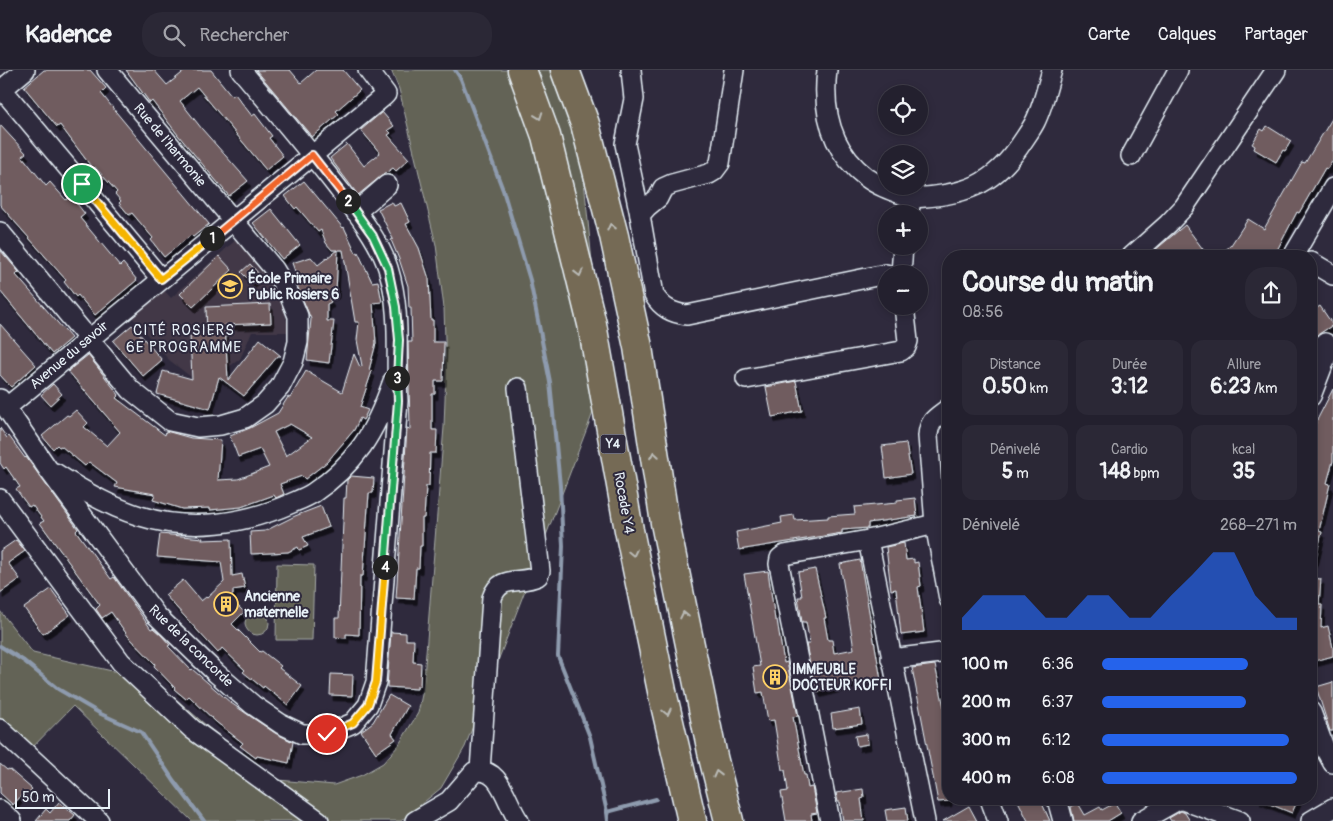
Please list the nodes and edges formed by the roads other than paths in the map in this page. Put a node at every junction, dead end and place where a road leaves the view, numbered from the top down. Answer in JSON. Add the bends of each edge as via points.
{"nodes":[{"id":1,"x":25,"y":70,"type":"edge"},
{"id":2,"x":107,"y":70,"type":"edge"},
{"id":3,"x":241,"y":70,"type":"edge"},
{"id":4,"x":368,"y":70,"type":"edge"},
{"id":5,"x":522,"y":70,"type":"edge"},
{"id":6,"x":565,"y":70,"type":"edge"},
{"id":7,"x":631,"y":70,"type":"edge"},
{"id":8,"x":734,"y":70,"type":"edge"},
{"id":9,"x":827,"y":70,"type":"edge"},
{"id":10,"x":1052,"y":70,"type":"edge"},
{"id":11,"x":1178,"y":70,"type":"edge"},
{"id":12,"x":1272,"y":72,"type":"edge"},
{"id":13,"x":1,"y":90,"type":"edge"},
{"id":14,"x":312,"y":155,"type":"junction"},
{"id":15,"x":1131,"y":156,"type":"dead end"},
{"id":16,"x":387,"y":185,"type":"dead end"},
{"id":17,"x":1333,"y":188,"type":"edge"},
{"id":18,"x":909,"y":205,"type":"edge"},
{"id":19,"x":913,"y":205,"type":"edge"},
{"id":20,"x":356,"y":212,"type":"junction"},
{"id":21,"x":640,"y":215,"type":"junction"},
{"id":22,"x":233,"y":220,"type":"junction"},
{"id":23,"x":0,"y":232,"type":"edge"},
{"id":24,"x":1139,"y":250,"type":"edge"},
{"id":25,"x":1297,"y":250,"type":"edge"},
{"id":26,"x":1317,"y":266,"type":"edge"},
{"id":27,"x":1333,"y":275,"type":"edge"},
{"id":28,"x":878,"y":276,"type":"edge"},
{"id":29,"x":161,"y":279,"type":"junction"},
{"id":30,"x":905,"y":315,"type":"edge"},
{"id":31,"x":90,"y":339,"type":"junction"},
{"id":32,"x":1317,"y":350,"type":"edge"},
{"id":33,"x":396,"y":372,"type":"junction"},
{"id":34,"x":746,"y":379,"type":"dead end"},
{"id":35,"x":1317,"y":380,"type":"edge"},
{"id":36,"x":518,"y":388,"type":"dead end"},
{"id":37,"x":4,"y":403,"type":"edge"},
{"id":38,"x":942,"y":414,"type":"edge"},
{"id":39,"x":48,"y":469,"type":"junction"},
{"id":40,"x":0,"y":499,"type":"edge"},
{"id":41,"x":935,"y":524,"type":"junction"},
{"id":42,"x":868,"y":540,"type":"junction"},
{"id":43,"x":942,"y":562,"type":"edge"},
{"id":44,"x":942,"y":653,"type":"edge"},
{"id":45,"x":891,"y":659,"type":"junction"},
{"id":46,"x":0,"y":729,"type":"edge"},
{"id":47,"x":1317,"y":732,"type":"edge"},
{"id":48,"x":1323,"y":751,"type":"edge"},
{"id":49,"x":480,"y":770,"type":"junction"},
{"id":50,"x":992,"y":805,"type":"edge"},
{"id":51,"x":1059,"y":805,"type":"edge"},
{"id":52,"x":1169,"y":805,"type":"edge"},
{"id":53,"x":1196,"y":805,"type":"edge"},
{"id":54,"x":1333,"y":808,"type":"edge"},
{"id":55,"x":0,"y":810,"type":"edge"},
{"id":56,"x":12,"y":821,"type":"edge"},
{"id":57,"x":99,"y":821,"type":"edge"},
{"id":58,"x":319,"y":821,"type":"edge"},
{"id":59,"x":415,"y":821,"type":"edge"},
{"id":60,"x":519,"y":821,"type":"edge"},
{"id":61,"x":692,"y":821,"type":"edge"},
{"id":62,"x":729,"y":821,"type":"edge"},
{"id":63,"x":830,"y":821,"type":"edge"},
{"id":64,"x":925,"y":821,"type":"edge"},
{"id":65,"x":998,"y":821,"type":"edge"},
{"id":66,"x":1063,"y":821,"type":"edge"},
{"id":67,"x":1141,"y":821,"type":"edge"},
{"id":68,"x":1240,"y":821,"type":"edge"},
{"id":69,"x":1311,"y":821,"type":"edge"}],
"edges":[{"from":1,"to":13,"type":"street"},
{"from":2,"to":22,"type":"street","name":"Rue de l'harmonie"},
{"from":3,"to":14,"type":"street"},
{"from":4,"to":14,"type":"street","name":"Avenue du savoir","via":[[386,94]]},
{"from":5,"to":61,"type":"highway","name":"Rocade Y4","number":"Y4","one_way":true,"via":[[546,136],[592,324],[629,530]]},
{"from":62,"to":6,"type":"highway","one_way":true,"via":[[665,523],[638,347],[614,236],[585,124]]},
{"from":7,"to":21,"type":"street","via":[[634,99],[625,144]]},
{"from":8,"to":21,"type":"street","via":[[720,163],[709,174],[664,188]]},
{"from":9,"to":18,"type":"street","via":[[824,90],[831,132],[847,157],[866,177],[889,189]]},
{"from":10,"to":19,"type":"street","via":[[1035,122],[1016,152],[996,174],[971,188]]},
{"from":11,"to":15,"type":"street"},
{"from":12,"to":24,"type":"street","via":[[1184,207]]},
{"from":13,"to":29,"type":"street"},
{"from":14,"to":20,"type":"street"},
{"from":14,"to":22,"type":"street","name":"Avenue du savoir"},
{"from":16,"to":20,"type":"street"},
{"from":17,"to":25,"type":"street"},
{"from":20,"to":33,"type":"street","via":[[373,236],[388,268],[399,340]]},
{"from":21,"to":28,"type":"street","via":[[654,295],[675,314],[687,315]]},
{"from":22,"to":29,"type":"street","name":"Avenue du savoir"},
{"from":22,"to":31,"type":"street","name":"Rue de l'harmonie","via":[[274,269],[298,316],[298,342],[293,362],[280,387],[265,404],[245,418],[221,425],[198,427],[170,421],[131,390]]},
{"from":23,"to":31,"type":"street","name":"Rue de l'harmonie"},
{"from":26,"to":27,"type":"street"},
{"from":29,"to":31,"type":"street","name":"Avenue du savoir"},
{"from":30,"to":34,"type":"street","via":[[908,341],[901,351]]},
{"from":31,"to":37,"type":"street","name":"Avenue du savoir"},
{"from":32,"to":35,"type":"street","via":[[1325,343],[1329,349]]},
{"from":33,"to":39,"type":"street","via":[[381,413],[362,446],[341,470],[312,494],[243,520],[212,524],[174,523],[140,516],[107,502]]},
{"from":33,"to":39,"type":"street","name":"Rue de la concorde","via":[[398,401],[376,682],[368,705],[353,723],[327,734],[302,734],[281,724],[216,673],[156,615]]},
{"from":36,"to":49,"type":"street","via":[[540,571],[532,579],[504,582],[495,588]]},
{"from":37,"to":39,"type":"street","name":"Rue de la concorde"},
{"from":38,"to":41,"type":"street","via":[[928,425]]},
{"from":40,"to":58,"type":"street","via":[[121,662],[192,730]]},
{"from":41,"to":42,"type":"street"},
{"from":41,"to":43,"type":"street"},
{"from":42,"to":45,"type":"street"},
{"from":42,"to":63,"type":"street","via":[[784,555],[779,564]]},
{"from":44,"to":45,"type":"street"},
{"from":45,"to":64,"type":"street"},
{"from":46,"to":57,"type":"street"},
{"from":47,"to":48,"type":"street"},
{"from":49,"to":59,"type":"street","via":[[474,772],[449,801]]},
{"from":49,"to":60,"type":"street","via":[[490,772],[498,779]]},
{"from":50,"to":65,"type":"street"},
{"from":51,"to":66,"type":"street"},
{"from":52,"to":67,"type":"street"},
{"from":53,"to":68,"type":"street"},
{"from":54,"to":69,"type":"street"},
{"from":55,"to":56,"type":"street"}]}
